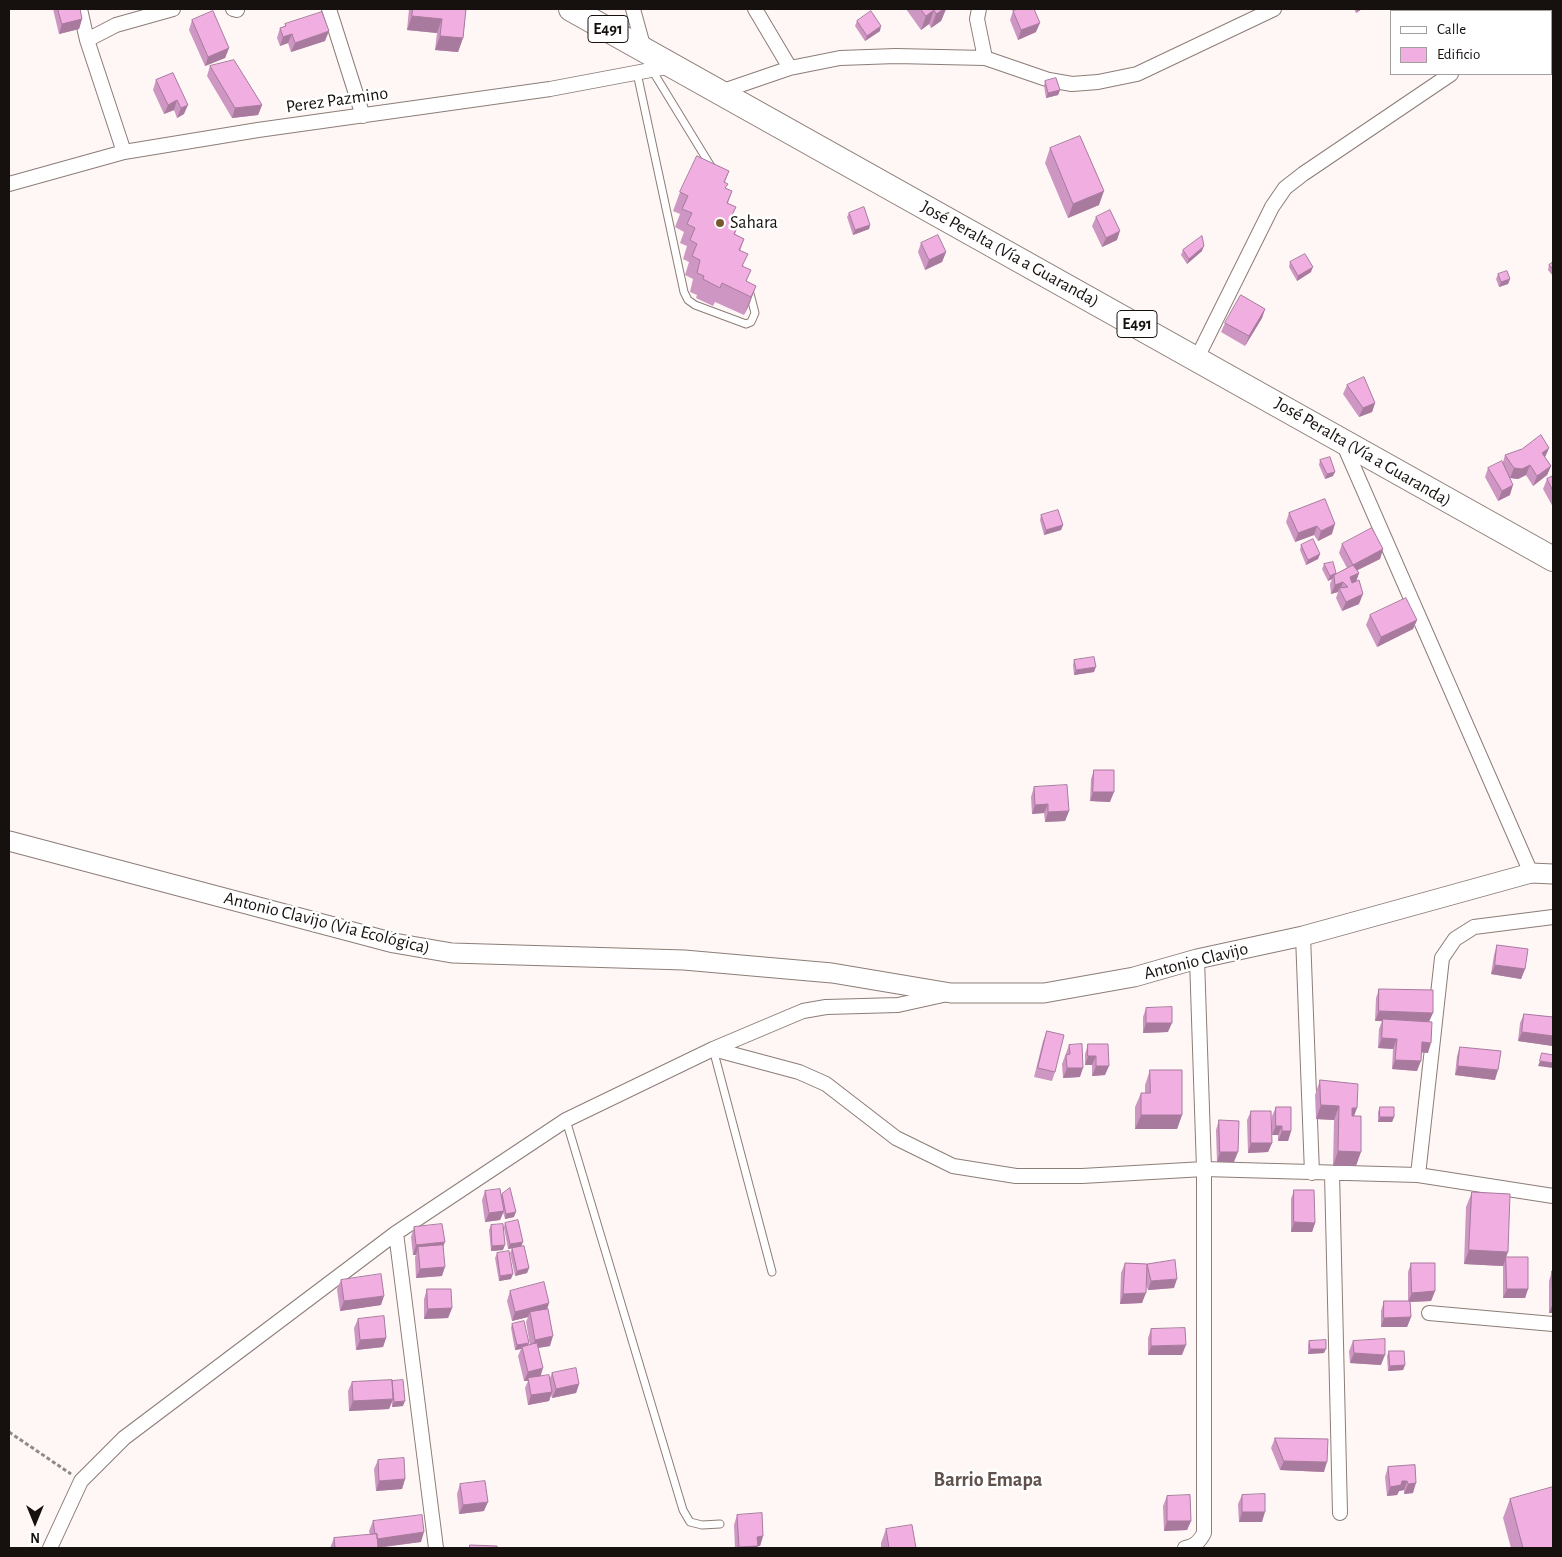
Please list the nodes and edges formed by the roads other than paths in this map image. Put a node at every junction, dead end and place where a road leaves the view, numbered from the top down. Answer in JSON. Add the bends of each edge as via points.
{"nodes":[{"id":1,"x":80,"y":9,"type":"edge"},
{"id":2,"x":173,"y":9,"type":"edge"},
{"id":3,"x":329,"y":9,"type":"edge"},
{"id":4,"x":571,"y":9,"type":"edge"},
{"id":5,"x":633,"y":9,"type":"edge"},
{"id":6,"x":755,"y":9,"type":"edge"},
{"id":7,"x":979,"y":9,"type":"edge"},
{"id":8,"x":1274,"y":9,"type":"edge"},
{"id":9,"x":87,"y":40,"type":"junction"},
{"id":10,"x":985,"y":58,"type":"junction"},
{"id":11,"x":656,"y":62,"type":"junction"},
{"id":12,"x":790,"y":68,"type":"junction"},
{"id":13,"x":637,"y":73,"type":"junction"},
{"id":14,"x":1450,"y":75,"type":"edge"},
{"id":15,"x":720,"y":92,"type":"junction"},
{"id":16,"x":363,"y":116,"type":"junction"},
{"id":17,"x":124,"y":152,"type":"junction"},
{"id":18,"x":719,"y":178,"type":"edge"},
{"id":19,"x":9,"y":184,"type":"edge"},
{"id":20,"x":748,"y":284,"type":"edge"},
{"id":21,"x":1197,"y":358,"type":"junction"},
{"id":22,"x":1342,"y":439,"type":"junction"},
{"id":23,"x":1553,"y":559,"type":"edge"},
{"id":24,"x":9,"y":841,"type":"edge"},
{"id":25,"x":1531,"y":873,"type":"junction"},
{"id":26,"x":1553,"y":874,"type":"edge"},
{"id":27,"x":1553,"y":917,"type":"edge"},
{"id":28,"x":1303,"y":936,"type":"junction"},
{"id":29,"x":1197,"y":959,"type":"junction"},
{"id":30,"x":832,"y":973,"type":"joint"},
{"id":31,"x":951,"y":993,"type":"junction"},
{"id":32,"x":713,"y":1049,"type":"junction"},
{"id":33,"x":566,"y":1120,"type":"junction"},
{"id":34,"x":1204,"y":1169,"type":"junction"},
{"id":35,"x":1312,"y":1173,"type":"junction"},
{"id":36,"x":1332,"y":1173,"type":"junction"},
{"id":37,"x":1418,"y":1175,"type":"junction"},
{"id":38,"x":1553,"y":1196,"type":"edge"},
{"id":39,"x":396,"y":1233,"type":"junction"},
{"id":40,"x":772,"y":1272,"type":"dead end"},
{"id":41,"x":1429,"y":1313,"type":"dead end"},
{"id":42,"x":1553,"y":1324,"type":"edge"},
{"id":43,"x":1340,"y":1513,"type":"dead end"},
{"id":44,"x":720,"y":1524,"type":"dead end"},
{"id":45,"x":50,"y":1548,"type":"edge"},
{"id":46,"x":436,"y":1548,"type":"edge"},
{"id":47,"x":1185,"y":1548,"type":"edge"}],
"edges":[{"from":1,"to":9,"type":"street"},
{"from":2,"to":9,"type":"street","via":[[116,25]]},
{"from":3,"to":16,"type":"street"},
{"from":4,"to":11,"type":"highway","name":"José Peralta (Vía a Guaranda)","number":"E491"},
{"from":5,"to":11,"type":"street"},
{"from":6,"to":12,"type":"street"},
{"from":7,"to":10,"type":"street"},
{"from":8,"to":10,"type":"street","via":[[1137,74],[1098,82],[1072,84],[1049,80]]},
{"from":9,"to":17,"type":"street"},
{"from":10,"to":12,"type":"street","via":[[840,58]]},
{"from":11,"to":13,"type":"street","name":"Perez Pazmino"},
{"from":11,"to":15,"type":"highway","name":"José Peralta (Vía a Guaranda)","number":"E491"},
{"from":11,"to":18,"type":"lane"},
{"from":12,"to":15,"type":"street"},
{"from":13,"to":16,"type":"street","name":"Perez Pazmino"},
{"from":13,"to":20,"type":"lane","via":[[684,292],[694,305],[746,324],[751,322],[755,313]]},
{"from":14,"to":21,"type":"street","via":[[1285,188],[1272,207]]},
{"from":15,"to":21,"type":"highway","name":"José Peralta (Vía a Guaranda)","number":"E491"},
{"from":16,"to":17,"type":"street","name":"Perez Pazmino"},
{"from":17,"to":19,"type":"street","name":"Perez Pazmino"},
{"from":21,"to":22,"type":"highway","name":"José Peralta (Vía a Guaranda)","number":"E491"},
{"from":22,"to":23,"type":"highway","name":"José Peralta (Vía a Guaranda)","number":"E491"},
{"from":22,"to":25,"type":"street"},
{"from":24,"to":30,"type":"main road","name":"Antonio Clavijo (Via Ecológica)","via":[[394,943],[433,950],[684,960]]},
{"from":25,"to":26,"type":"main road","name":"Antonio Clavijo"},
{"from":25,"to":28,"type":"main road","name":"Antonio Clavijo"},
{"from":27,"to":37,"type":"street","via":[[1474,927],[1455,939],[1442,958]]},
{"from":28,"to":29,"type":"main road","name":"Antonio Clavijo"},
{"from":28,"to":35,"type":"street"},
{"from":29,"to":31,"type":"main road","name":"Antonio Clavijo","via":[[1134,977],[1044,993]]},
{"from":29,"to":34,"type":"street"},
{"from":30,"to":31,"type":"main road","name":"Antonio Clavijo"},
{"from":31,"to":32,"type":"street","via":[[898,1005],[814,1008]]},
{"from":32,"to":33,"type":"street"},
{"from":32,"to":34,"type":"street","via":[[799,1072],[826,1084],[896,1138],[953,1166],[1016,1176]]},
{"from":32,"to":40,"type":"lane"},
{"from":33,"to":39,"type":"street"},
{"from":33,"to":44,"type":"lane","via":[[683,1510],[690,1522]]},
{"from":34,"to":35,"type":"street"},
{"from":34,"to":47,"type":"street","via":[[1204,1533],[1200,1542]]},
{"from":35,"to":36,"type":"street"},
{"from":36,"to":37,"type":"street"},
{"from":36,"to":43,"type":"street"},
{"from":37,"to":38,"type":"street"},
{"from":39,"to":45,"type":"street","via":[[124,1438],[82,1481]]},
{"from":39,"to":46,"type":"street"},
{"from":41,"to":42,"type":"street"}]}
